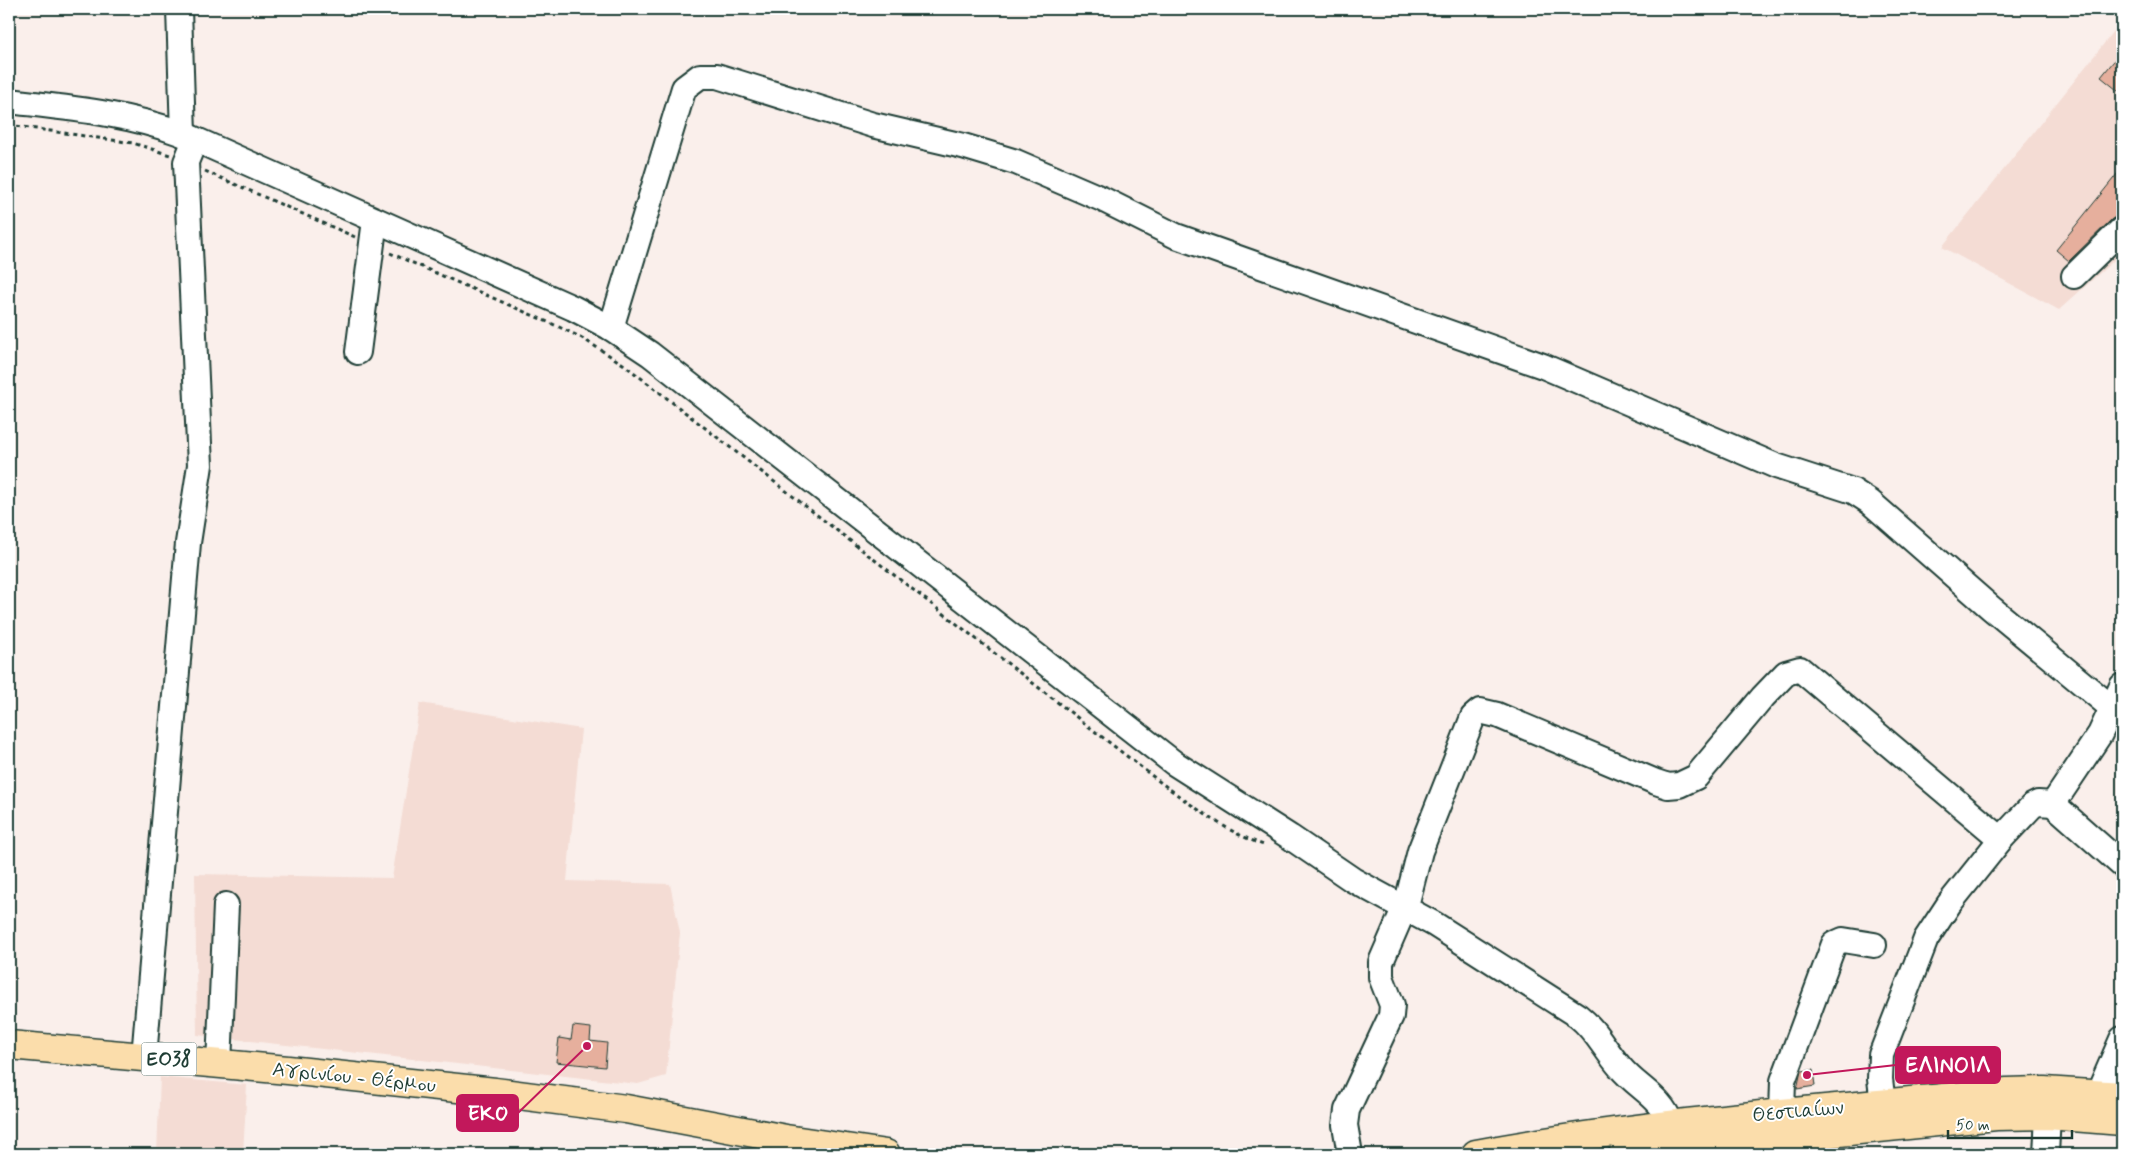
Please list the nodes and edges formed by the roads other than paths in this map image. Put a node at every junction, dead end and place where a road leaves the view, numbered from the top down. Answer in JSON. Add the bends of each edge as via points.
{"nodes":[{"id":1,"x":179,"y":9,"type":"edge"},
{"id":2,"x":9,"y":101,"type":"edge"},
{"id":3,"x":189,"y":137,"type":"junction"},
{"id":4,"x":375,"y":220,"type":"junction"},
{"id":5,"x":2122,"y":229,"type":"edge"},
{"id":6,"x":2074,"y":276,"type":"dead end"},
{"id":7,"x":611,"y":328,"type":"junction"},
{"id":8,"x":358,"y":352,"type":"dead end"},
{"id":9,"x":2122,"y":686,"type":"edge"},
{"id":10,"x":2112,"y":708,"type":"junction"},
{"id":11,"x":2053,"y":804,"type":"junction"},
{"id":12,"x":2001,"y":838,"type":"junction"},
{"id":13,"x":2122,"y":864,"type":"edge"},
{"id":14,"x":226,"y":905,"type":"dead end"},
{"id":15,"x":1404,"y":908,"type":"junction"},
{"id":16,"x":1874,"y":946,"type":"dead end"},
{"id":17,"x":2122,"y":1039,"type":"edge"},
{"id":18,"x":9,"y":1045,"type":"edge"},
{"id":19,"x":144,"y":1056,"type":"junction"},
{"id":20,"x":219,"y":1064,"type":"junction"},
{"id":21,"x":2110,"y":1095,"type":"edge"},
{"id":22,"x":1883,"y":1104,"type":"junction"},
{"id":23,"x":2048,"y":1115,"type":"junction"},
{"id":24,"x":2122,"y":1121,"type":"edge"},
{"id":25,"x":1671,"y":1124,"type":"junction"},
{"id":26,"x":1801,"y":1128,"type":"edge"},
{"id":27,"x":786,"y":1140,"type":"junction"},
{"id":28,"x":1596,"y":1144,"type":"edge"},
{"id":29,"x":839,"y":1154,"type":"edge"},
{"id":30,"x":886,"y":1154,"type":"edge"},
{"id":31,"x":1350,"y":1154,"type":"edge"},
{"id":32,"x":1476,"y":1154,"type":"edge"},
{"id":33,"x":1623,"y":1154,"type":"edge"},
{"id":34,"x":2046,"y":1154,"type":"edge"}],
"edges":[{"from":1,"to":3,"type":"street"},
{"from":2,"to":3,"type":"street","via":[[134,119]]},
{"from":3,"to":4,"type":"street"},
{"from":3,"to":19,"type":"street","via":[[186,162],[200,465],[188,543]]},
{"from":4,"to":7,"type":"street"},
{"from":4,"to":8,"type":"street"},
{"from":5,"to":6,"type":"street"},
{"from":7,"to":10,"type":"street","via":[[684,88],[700,76],[718,76],[872,125],[1016,162],[1102,199],[1176,236],[1543,366],[1776,466],[1853,491]]},
{"from":7,"to":15,"type":"street","via":[[650,354],[1174,763],[1353,880]]},
{"from":9,"to":10,"type":"street"},
{"from":10,"to":11,"type":"street","via":[[2100,734]]},
{"from":11,"to":12,"type":"street","via":[[2032,806]]},
{"from":11,"to":13,"type":"street"},
{"from":12,"to":15,"type":"street","via":[[1800,669],[1786,673],[1696,777],[1679,785],[1656,782],[1488,712],[1477,712],[1420,851]]},
{"from":12,"to":22,"type":"street","via":[[1926,940],[1881,1055]]},
{"from":14,"to":20,"type":"street"},
{"from":15,"to":25,"type":"street","via":[[1587,1023],[1623,1071],[1660,1103]]},
{"from":15,"to":31,"type":"street","via":[[1380,968],[1392,1005],[1391,1016],[1345,1117]]},
{"from":16,"to":26,"type":"street","via":[[1843,940],[1834,944],[1783,1081]]},
{"from":17,"to":21,"type":"street"},
{"from":18,"to":19,"type":"main road","name":"Αγρινίου - Θέρμου","number":"ΕΟ38"},
{"from":19,"to":20,"type":"main road","name":"Αγρινίου - Θέρμου","number":"ΕΟ38"},
{"from":20,"to":27,"type":"main road","name":"Αγρινίου - Θέρμου","number":"ΕΟ38","via":[[495,1092],[607,1107]]},
{"from":21,"to":22,"type":"main road","name":"Θεστιαίων","via":[[2007,1092]]},
{"from":22,"to":26,"type":"main road","name":"Θεστιαίων"},
{"from":23,"to":24,"type":"main road","name":"Θεστιαίων"},
{"from":23,"to":26,"type":"main road","name":"Θεστιαίων"},
{"from":23,"to":34,"type":"street"},
{"from":25,"to":26,"type":"main road","name":"Θεστιαίων"},
{"from":25,"to":28,"type":"main road","name":"Θεστιαίων"},
{"from":26,"to":33,"type":"main road","name":"Θεστιαίων"},
{"from":27,"to":29,"type":"main road","number":"ΕΟ38"},
{"from":27,"to":30,"type":"main road","number":"ΕΟ38"},
{"from":28,"to":32,"type":"main road","name":"Θεστιαίων"}]}
